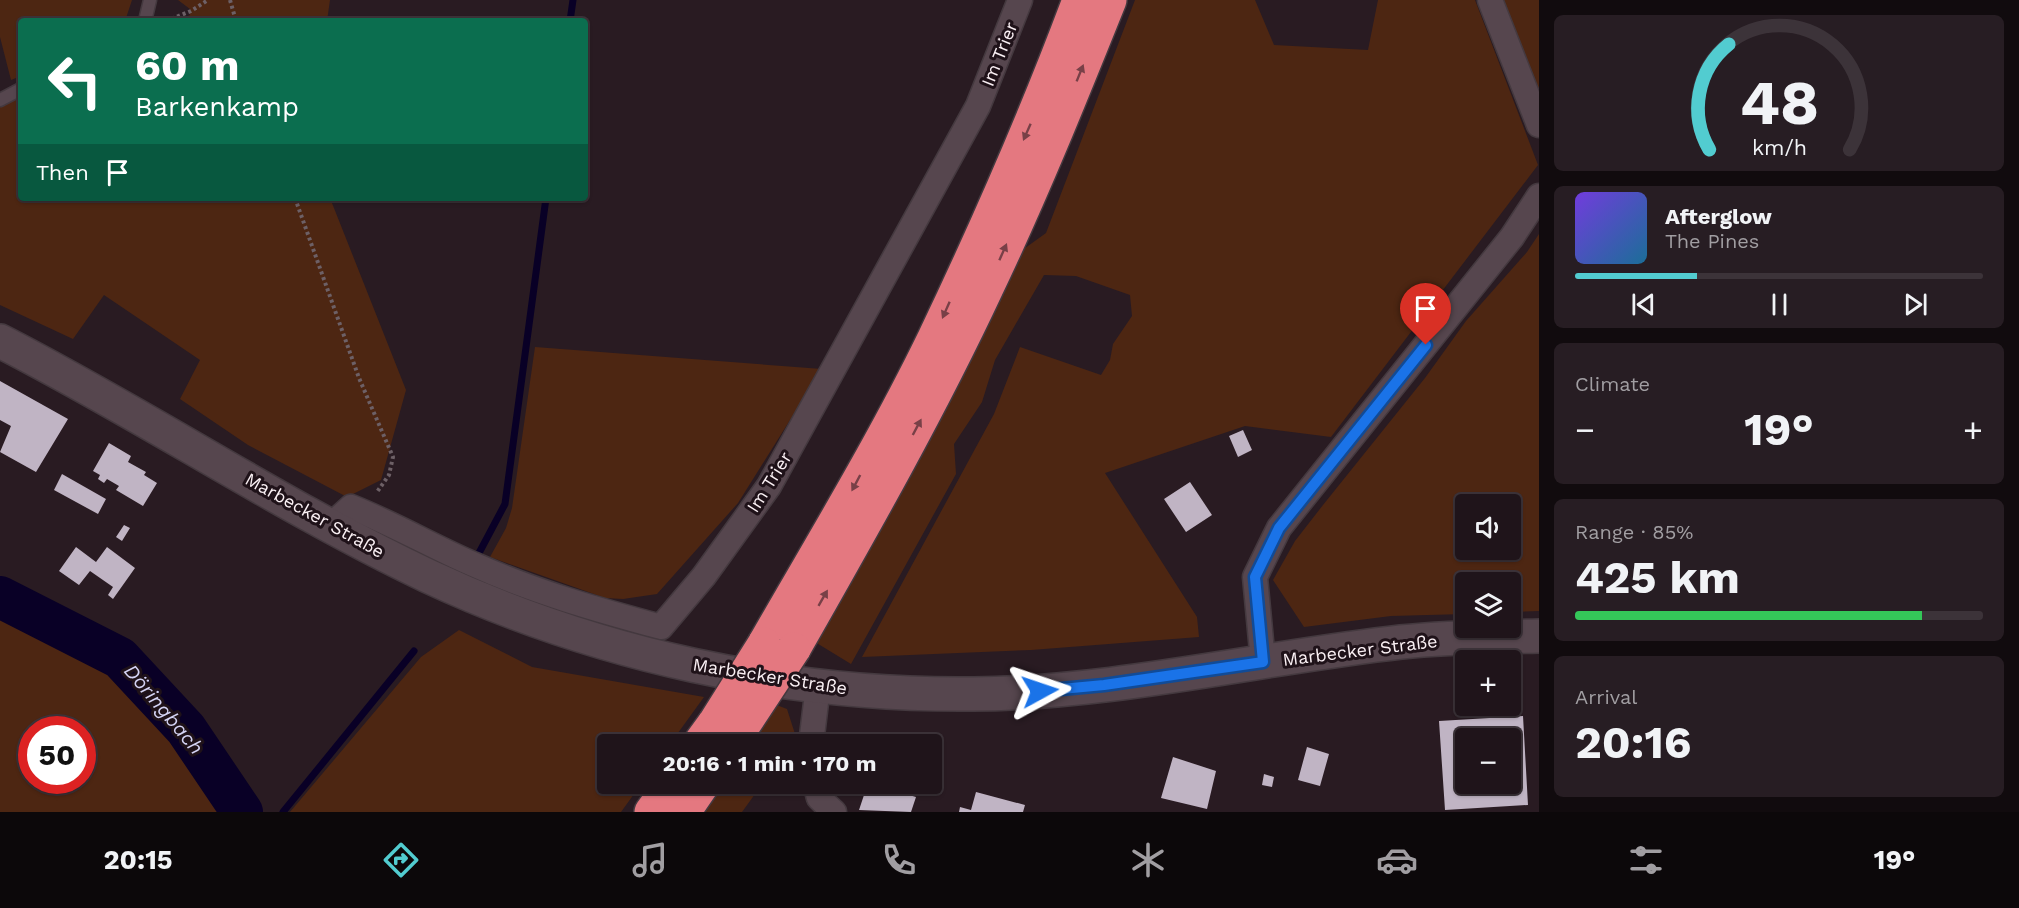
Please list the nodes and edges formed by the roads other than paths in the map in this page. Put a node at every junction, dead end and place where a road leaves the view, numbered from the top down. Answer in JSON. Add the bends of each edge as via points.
{"nodes":[{"id":1,"x":150,"y":0,"type":"edge"},
{"id":2,"x":1020,"y":0,"type":"edge"},
{"id":3,"x":1079,"y":0,"type":"edge"},
{"id":4,"x":1110,"y":0,"type":"edge"},
{"id":5,"x":1490,"y":0,"type":"edge"},
{"id":6,"x":146,"y":18,"type":"edge"},
{"id":7,"x":18,"y":91,"type":"edge"},
{"id":8,"x":0,"y":100,"type":"edge"},
{"id":9,"x":1539,"y":125,"type":"edge"},
{"id":10,"x":1539,"y":196,"type":"edge"},
{"id":11,"x":0,"y":341,"type":"edge"},
{"id":12,"x":340,"y":516,"type":"junction"},
{"id":13,"x":1539,"y":636,"type":"edge"},
{"id":14,"x":779,"y":646,"type":"junction"},
{"id":15,"x":1263,"y":662,"type":"junction"},
{"id":16,"x":818,"y":686,"type":"junction"},
{"id":17,"x":722,"y":734,"type":"edge"},
{"id":18,"x":812,"y":734,"type":"edge"},
{"id":19,"x":664,"y":794,"type":"edge"},
{"id":20,"x":696,"y":794,"type":"edge"},
{"id":21,"x":818,"y":794,"type":"edge"},
{"id":22,"x":651,"y":812,"type":"edge"},
{"id":23,"x":684,"y":812,"type":"edge"},
{"id":24,"x":834,"y":812,"type":"edge"}],
"edges":[{"from":1,"to":6,"type":"lane"},
{"from":2,"to":12,"type":"street","name":"Im Trier","via":[[978,106],[770,486],[661,627],[596,610],[492,572],[400,527]]},
{"from":3,"to":14,"type":"highway","one_way":true,"via":[[1039,106],[933,339],[836,520]]},
{"from":14,"to":4,"type":"highway","one_way":true,"via":[[918,426],[987,289]]},
{"from":5,"to":9,"type":"street"},
{"from":7,"to":8,"type":"lane"},
{"from":10,"to":15,"type":"street","via":[[1512,237],[1279,528],[1255,577]]},
{"from":11,"to":12,"type":"main road","name":"Marbecker Straße"},
{"from":12,"to":16,"type":"main road","name":"Marbecker Straße","via":[[450,585],[551,626],[723,673]]},
{"from":13,"to":15,"type":"main road","name":"Marbecker Straße","via":[[1401,642]]},
{"from":14,"to":17,"type":"highway","bridge":true},
{"from":15,"to":16,"type":"main road","name":"Marbecker Straße","via":[[1040,691],[940,693]]},
{"from":16,"to":18,"type":"street"},
{"from":19,"to":22,"type":"highway"},
{"from":20,"to":23,"type":"highway"},
{"from":21,"to":24,"type":"street"}]}
